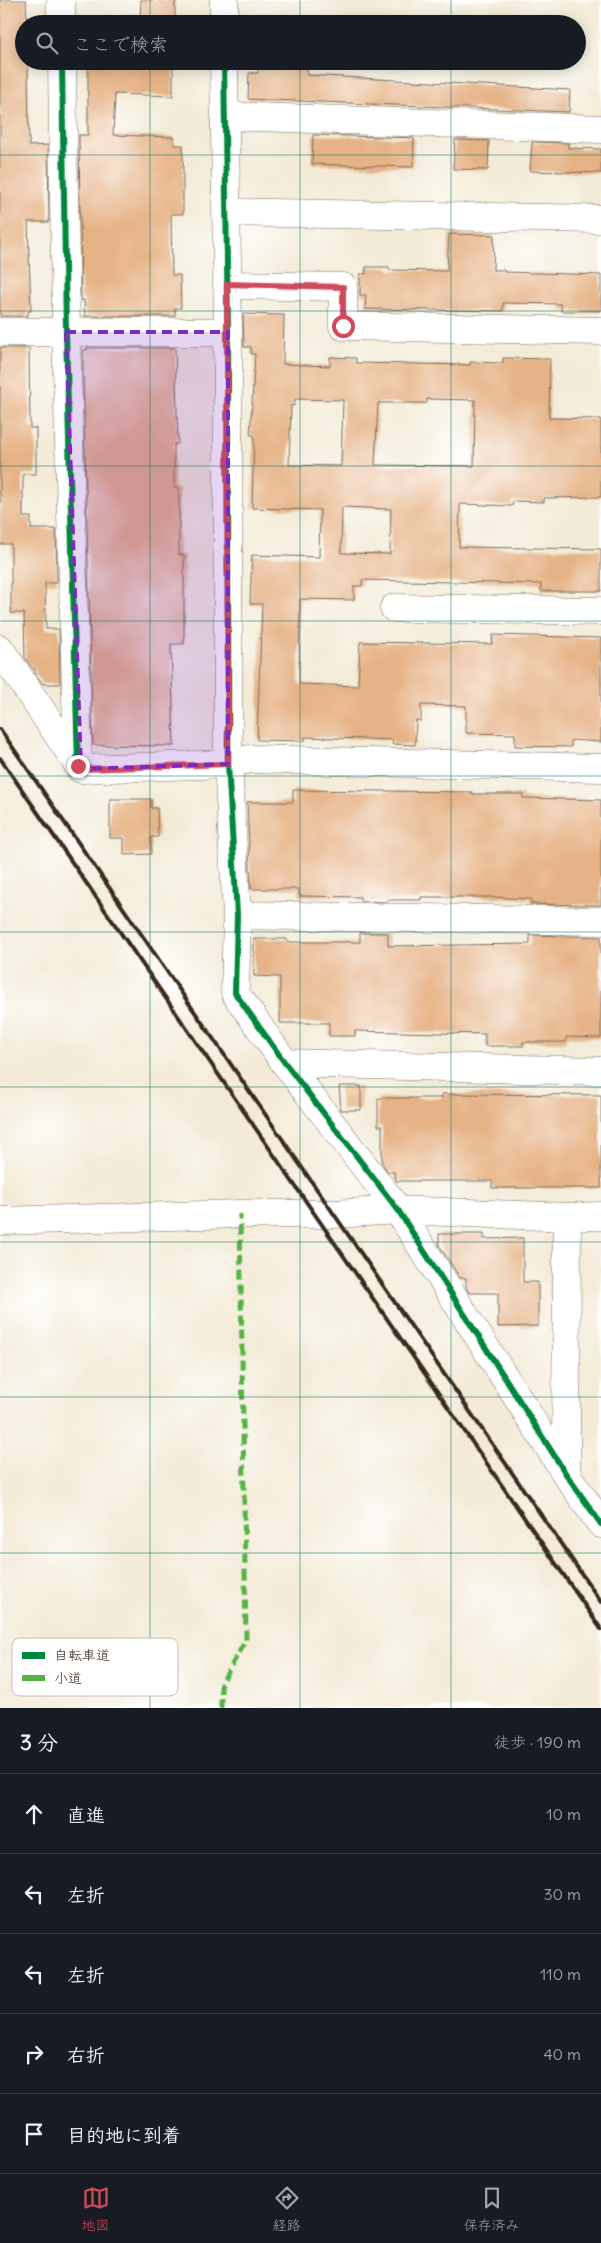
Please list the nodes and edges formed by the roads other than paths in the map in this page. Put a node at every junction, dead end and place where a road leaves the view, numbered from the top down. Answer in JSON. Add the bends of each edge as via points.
{"nodes":[{"id":1,"x":61,"y":0,"type":"edge"},
{"id":2,"x":224,"y":0,"type":"edge"},
{"id":3,"x":61,"y":15,"type":"edge"},
{"id":4,"x":224,"y":15,"type":"edge"},
{"id":5,"x":62,"y":70,"type":"edge"},
{"id":6,"x":224,"y":70,"type":"edge"},
{"id":7,"x":225,"y":116,"type":"junction"},
{"id":8,"x":601,"y":129,"type":"edge"},
{"id":9,"x":226,"y":212,"type":"junction"},
{"id":10,"x":601,"y":219,"type":"edge"},
{"id":11,"x":227,"y":284,"type":"junction"},
{"id":12,"x":601,"y":331,"type":"edge"},
{"id":13,"x":0,"y":332,"type":"edge"},
{"id":14,"x":66,"y":332,"type":"junction"},
{"id":15,"x":228,"y":332,"type":"junction"},
{"id":16,"x":394,"y":608,"type":"dead end"},
{"id":17,"x":601,"y":611,"type":"edge"},
{"id":18,"x":0,"y":649,"type":"edge"},
{"id":19,"x":228,"y":764,"type":"junction"},
{"id":20,"x":78,"y":766,"type":"junction"},
{"id":21,"x":601,"y":768,"type":"edge"},
{"id":22,"x":237,"y":915,"type":"junction"},
{"id":23,"x":601,"y":921,"type":"edge"},
{"id":24,"x":285,"y":1063,"type":"junction"},
{"id":25,"x":601,"y":1071,"type":"edge"},
{"id":26,"x":398,"y":1210,"type":"junction"},
{"id":27,"x":601,"y":1216,"type":"edge"},
{"id":28,"x":568,"y":1218,"type":"junction"},
{"id":29,"x":0,"y":1222,"type":"edge"},
{"id":30,"x":566,"y":1474,"type":"junction"},
{"id":31,"x":601,"y":1524,"type":"edge"}],
"edges":[{"from":1,"to":3,"type":"street"},
{"from":2,"to":4,"type":"street"},
{"from":5,"to":14,"type":"street"},
{"from":6,"to":7,"type":"street"},
{"from":7,"to":8,"type":"street"},
{"from":7,"to":9,"type":"street"},
{"from":9,"to":10,"type":"street"},
{"from":9,"to":11,"type":"street"},
{"from":11,"to":12,"type":"street","via":[[343,287],[343,326]]},
{"from":11,"to":15,"type":"street"},
{"from":13,"to":14,"type":"street"},
{"from":14,"to":15,"type":"street"},
{"from":14,"to":20,"type":"street"},
{"from":15,"to":19,"type":"street"},
{"from":16,"to":17,"type":"street"},
{"from":18,"to":20,"type":"street"},
{"from":19,"to":20,"type":"street","via":[[81,769]]},
{"from":19,"to":21,"type":"street","via":[[250,759]]},
{"from":19,"to":22,"type":"street"},
{"from":22,"to":23,"type":"street"},
{"from":22,"to":24,"type":"street","via":[[235,994]]},
{"from":24,"to":25,"type":"street"},
{"from":24,"to":26,"type":"street"},
{"from":26,"to":28,"type":"street"},
{"from":26,"to":29,"type":"street"},
{"from":26,"to":30,"type":"street"},
{"from":27,"to":28,"type":"street"},
{"from":28,"to":30,"type":"street"},
{"from":30,"to":31,"type":"street"}]}
